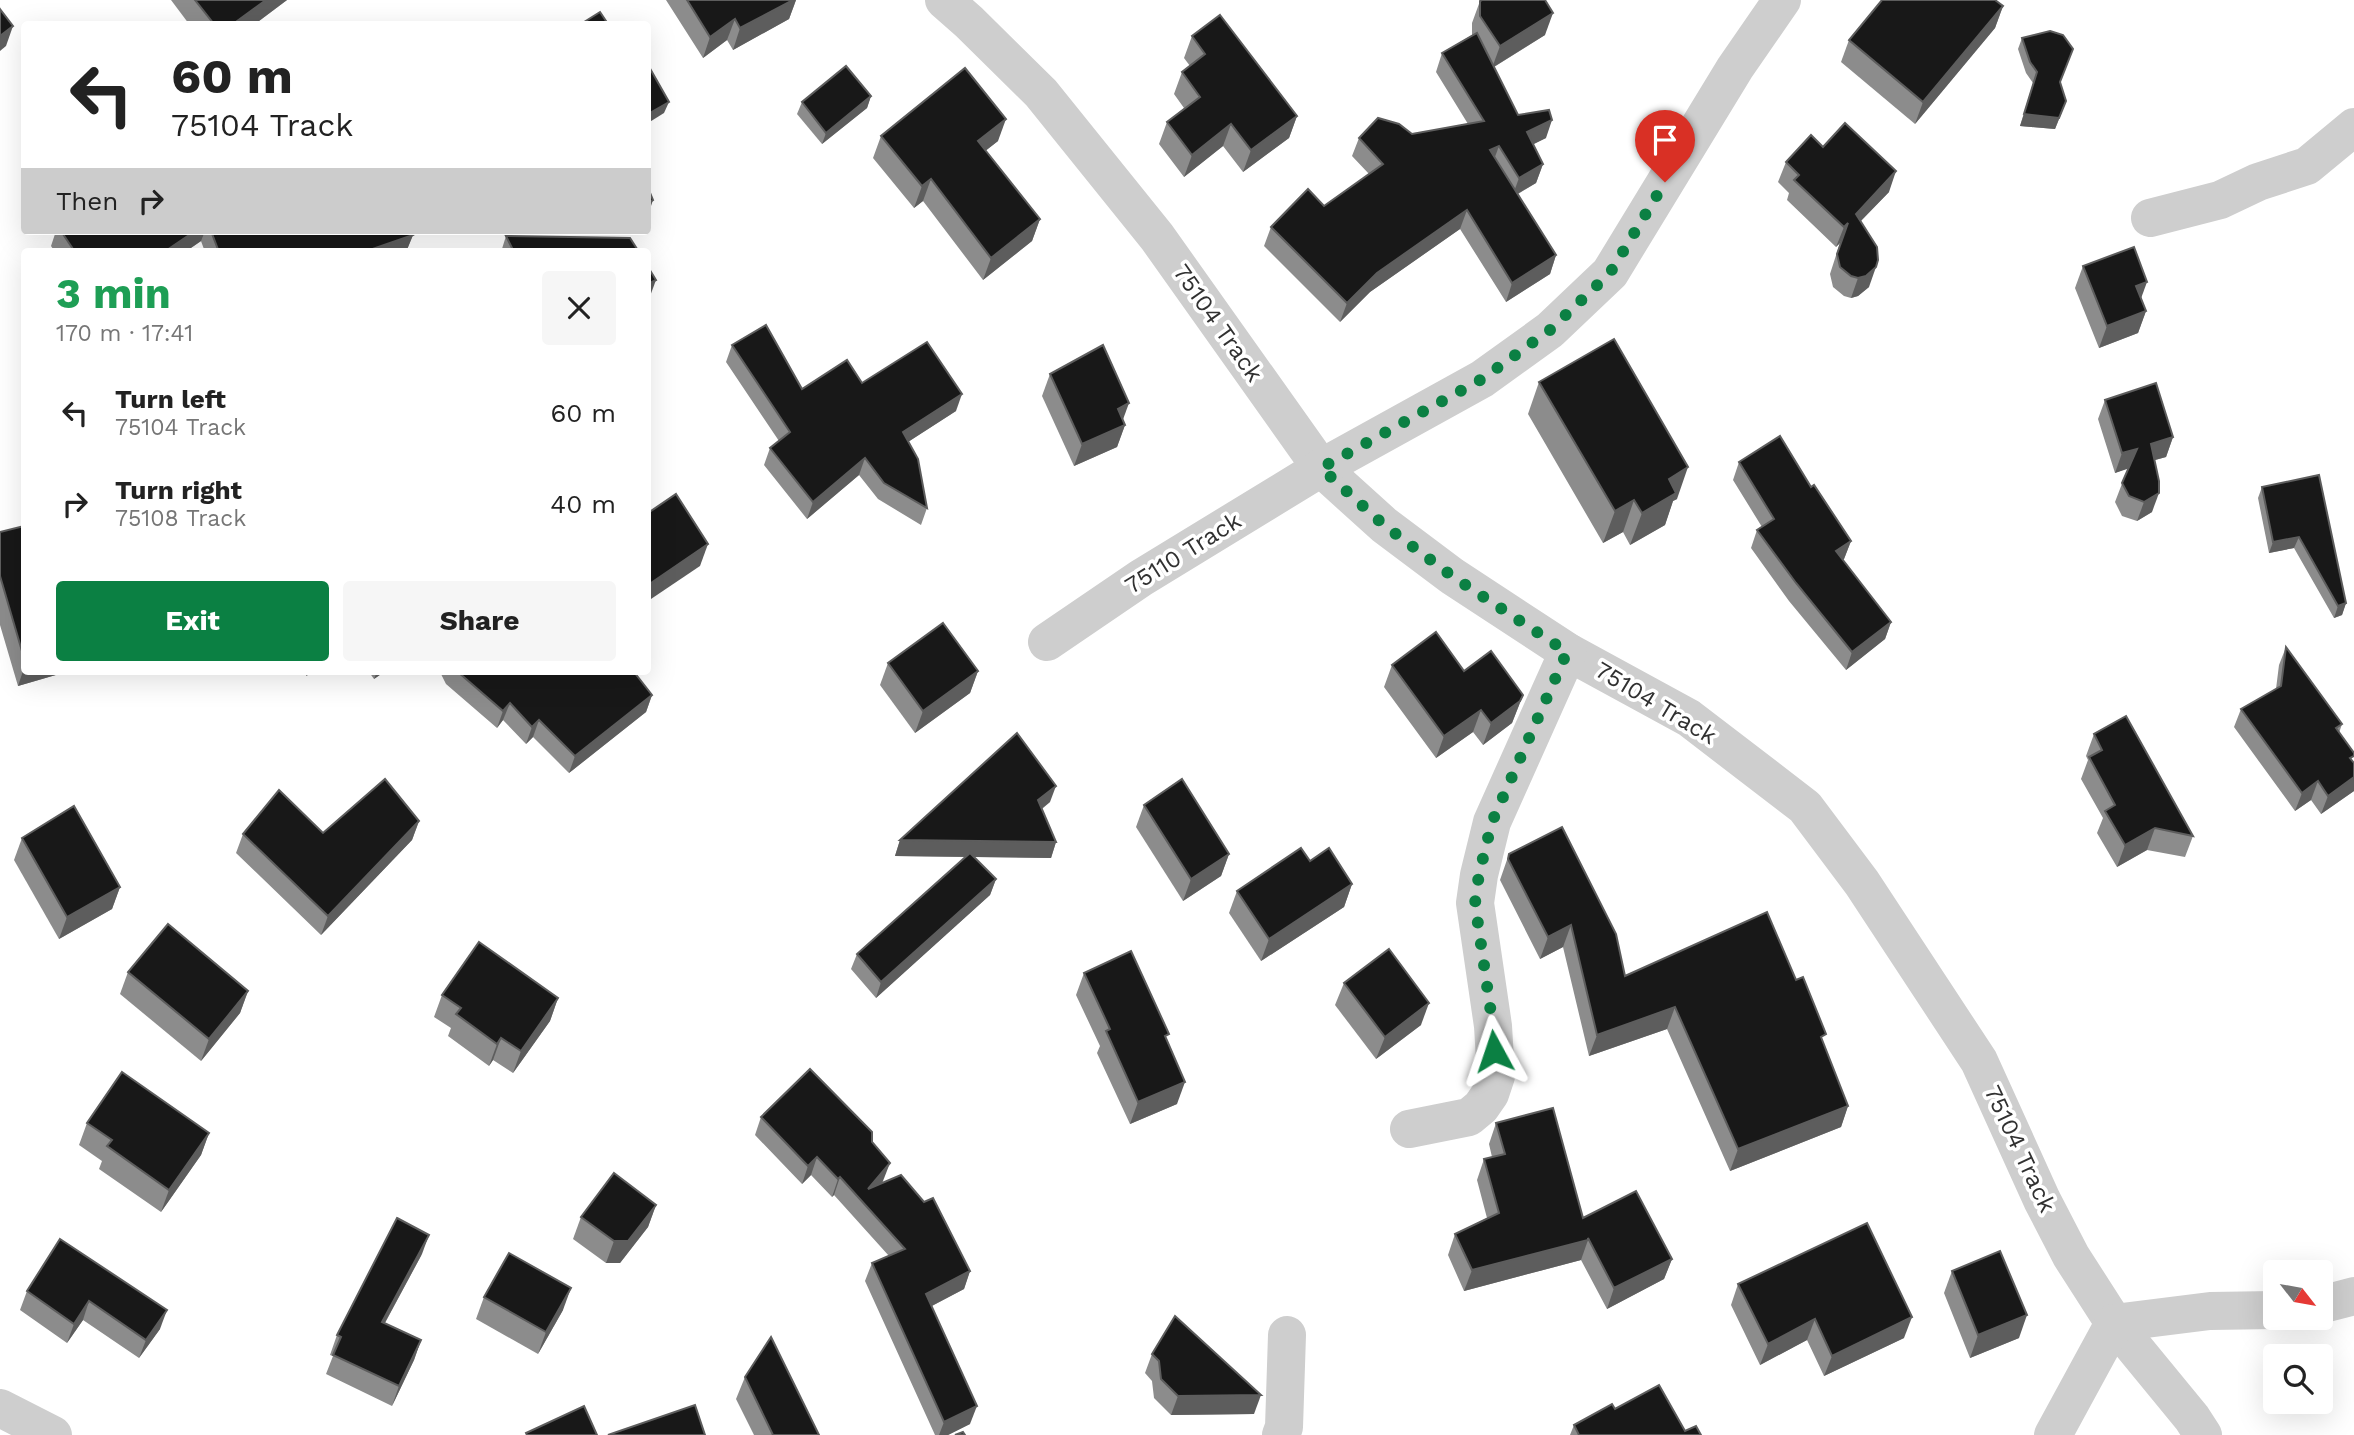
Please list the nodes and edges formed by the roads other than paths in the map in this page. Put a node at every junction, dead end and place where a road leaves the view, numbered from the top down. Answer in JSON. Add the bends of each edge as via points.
{"nodes":[{"id":1,"x":1782,"y":0,"type":"edge"},
{"id":2,"x":968,"y":7,"type":"edge"},
{"id":3,"x":2354,"y":127,"type":"edge"},
{"id":4,"x":2150,"y":218,"type":"dead end"},
{"id":5,"x":1321,"y":468,"type":"junction"},
{"id":6,"x":1046,"y":642,"type":"dead end"},
{"id":7,"x":1567,"y":652,"type":"junction"},
{"id":8,"x":1409,"y":1129,"type":"dead end"},
{"id":9,"x":2263,"y":1310,"type":"edge"},
{"id":10,"x":2114,"y":1323,"type":"junction"},
{"id":11,"x":1287,"y":1335,"type":"dead end"},
{"id":12,"x":0,"y":1408,"type":"edge"},
{"id":13,"x":53,"y":1435,"type":"edge"},
{"id":14,"x":1281,"y":1435,"type":"edge"},
{"id":15,"x":2053,"y":1435,"type":"edge"},
{"id":16,"x":2203,"y":1435,"type":"edge"}],
"edges":[{"from":1,"to":5,"type":"street","name":"75110 Track","via":[[1735,68],[1610,273],[1550,330],[1482,379]]},
{"from":2,"to":5,"type":"street","name":"75104 Track","via":[[1157,237]]},
{"from":3,"to":4,"type":"street","via":[[2307,166],[2220,200]]},
{"from":5,"to":6,"type":"street","name":"75110 Track"},
{"from":5,"to":7,"type":"street","name":"75104 Track","via":[[1384,525],[1452,576]]},
{"from":7,"to":8,"type":"street","via":[[1492,822],[1479,874],[1475,903],[1496,1076],[1490,1094],[1469,1117]]},
{"from":7,"to":10,"type":"street","name":"75104 Track","via":[[1689,718],[1805,807],[1862,883],[1979,1061],[2042,1200]]},
{"from":9,"to":10,"type":"street","via":[[2210,1311]]},
{"from":10,"to":15,"type":"street"},
{"from":10,"to":16,"type":"street","name":"75104 Track"},
{"from":11,"to":14,"type":"street"},
{"from":12,"to":13,"type":"street"}]}
